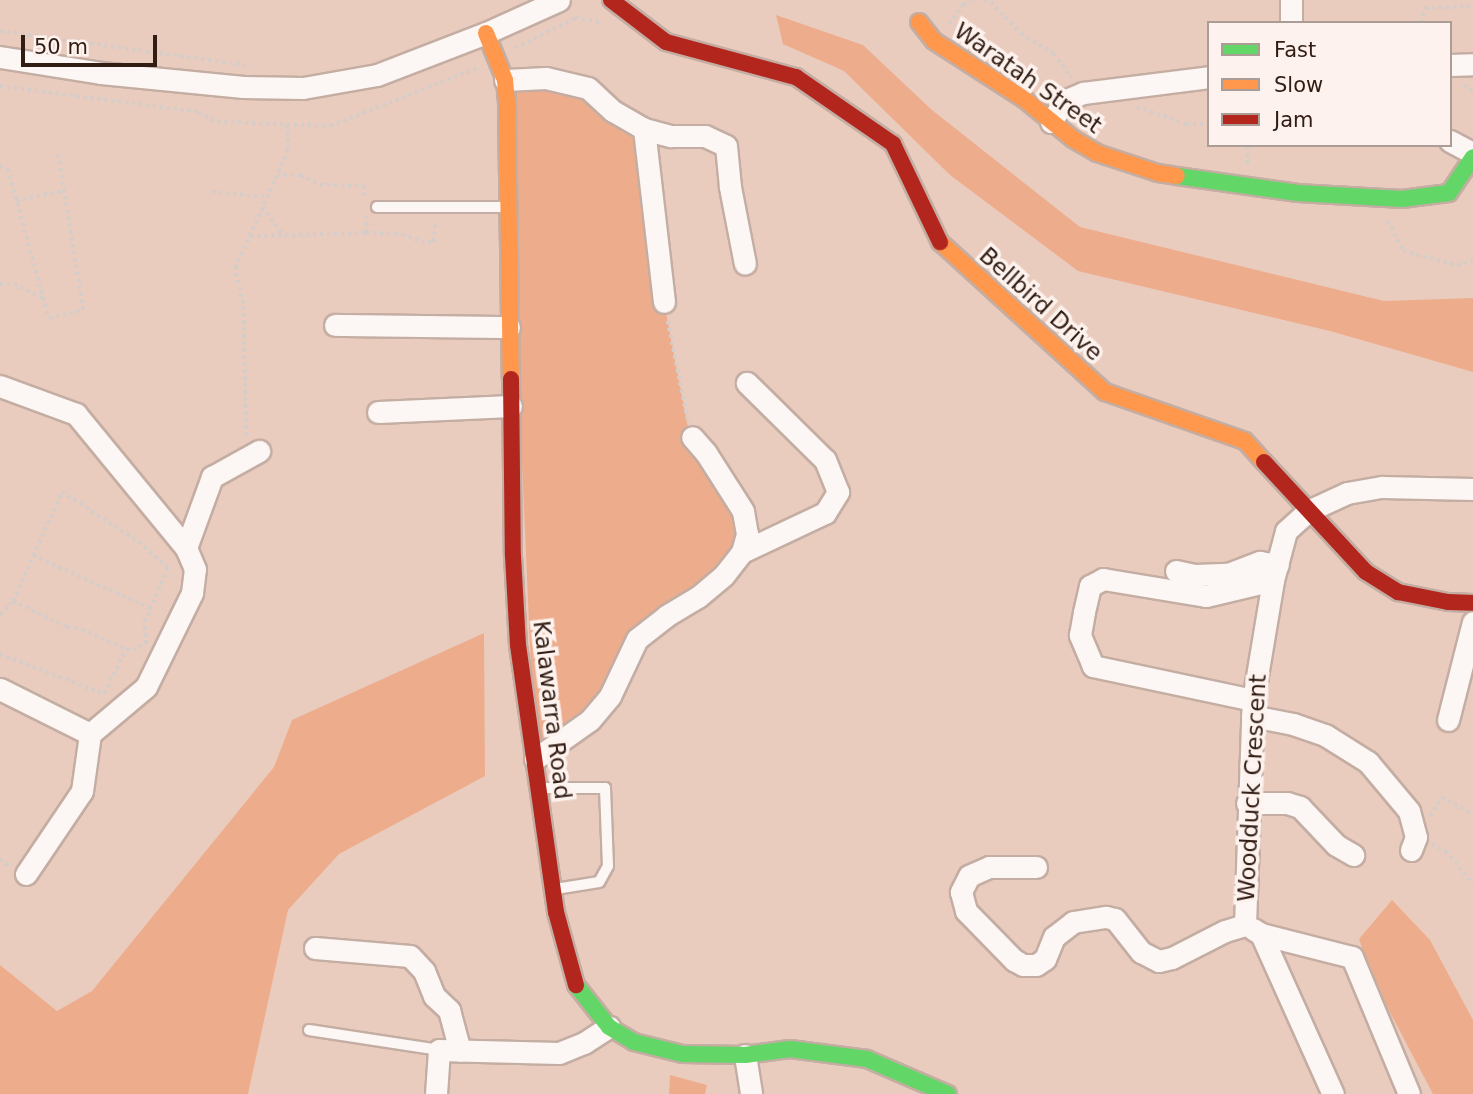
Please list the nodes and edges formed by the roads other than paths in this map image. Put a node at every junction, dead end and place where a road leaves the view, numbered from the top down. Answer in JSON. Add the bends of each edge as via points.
{"nodes":[{"id":1,"x":559,"y":0,"type":"edge"},
{"id":2,"x":611,"y":0,"type":"edge"},
{"id":3,"x":1291,"y":0,"type":"edge"},
{"id":4,"x":1291,"y":21,"type":"edge"},
{"id":5,"x":919,"y":22,"type":"dead end"},
{"id":6,"x":486,"y":33,"type":"junction"},
{"id":7,"x":0,"y":57,"type":"edge"},
{"id":8,"x":1473,"y":64,"type":"edge"},
{"id":9,"x":1452,"y":65,"type":"edge"},
{"id":10,"x":1207,"y":77,"type":"edge"},
{"id":11,"x":515,"y":79,"type":"junction"},
{"id":12,"x":1051,"y":122,"type":"junction"},
{"id":13,"x":644,"y":129,"type":"junction"},
{"id":14,"x":1452,"y":142,"type":"edge"},
{"id":15,"x":1473,"y":155,"type":"edge"},
{"id":16,"x":377,"y":207,"type":"dead end"},
{"id":17,"x":509,"y":207,"type":"junction"},
{"id":18,"x":745,"y":264,"type":"dead end"},
{"id":19,"x":664,"y":302,"type":"road end"},
{"id":20,"x":335,"y":326,"type":"dead end"},
{"id":21,"x":509,"y":327,"type":"junction"},
{"id":22,"x":747,"y":383,"type":"dead end"},
{"id":23,"x":0,"y":386,"type":"edge"},
{"id":24,"x":511,"y":405,"type":"junction"},
{"id":25,"x":378,"y":412,"type":"dead end"},
{"id":26,"x":692,"y":437,"type":"road end"},
{"id":27,"x":252,"y":454,"type":"road end"},
{"id":28,"x":1473,"y":489,"type":"edge"},
{"id":29,"x":1308,"y":511,"type":"junction"},
{"id":30,"x":186,"y":548,"type":"junction"},
{"id":31,"x":742,"y":552,"type":"junction"},
{"id":32,"x":1176,"y":571,"type":"dead end"},
{"id":33,"x":1276,"y":572,"type":"junction"},
{"id":34,"x":1473,"y":603,"type":"edge"},
{"id":35,"x":1473,"y":622,"type":"edge"},
{"id":36,"x":0,"y":689,"type":"edge"},
{"id":37,"x":1252,"y":708,"type":"junction"},
{"id":38,"x":1448,"y":720,"type":"dead end"},
{"id":39,"x":90,"y":734,"type":"junction"},
{"id":40,"x":535,"y":759,"type":"junction"},
{"id":41,"x":539,"y":788,"type":"junction"},
{"id":42,"x":1247,"y":803,"type":"junction"},
{"id":43,"x":1414,"y":843,"type":"road end"},
{"id":44,"x":1353,"y":855,"type":"dead end"},
{"id":45,"x":1036,"y":867,"type":"dead end"},
{"id":46,"x":26,"y":874,"type":"dead end"},
{"id":47,"x":553,"y":889,"type":"junction"},
{"id":48,"x":1253,"y":930,"type":"junction"},
{"id":49,"x":315,"y":948,"type":"dead end"},
{"id":50,"x":609,"y":1027,"type":"junction"},
{"id":51,"x":309,"y":1030,"type":"dead end"},
{"id":52,"x":449,"y":1051,"type":"junction"},
{"id":53,"x":745,"y":1055,"type":"junction"},
{"id":54,"x":436,"y":1094,"type":"edge"},
{"id":55,"x":751,"y":1094,"type":"edge"},
{"id":56,"x":948,"y":1094,"type":"edge"},
{"id":57,"x":1333,"y":1094,"type":"edge"},
{"id":58,"x":1409,"y":1094,"type":"edge"}],
"edges":[{"from":1,"to":6,"type":"street"},
{"from":2,"to":29,"type":"street","name":"Bellbird Drive","via":[[666,42],[796,77],[893,144],[937,240],[1105,392],[1245,441]]},
{"from":3,"to":4,"type":"street"},
{"from":5,"to":12,"type":"street","name":"Waratah Street","via":[[934,41],[1024,99]]},
{"from":6,"to":7,"type":"street","via":[[377,75],[303,88],[243,88]]},
{"from":6,"to":11,"type":"street","name":"Kalawarra Road"},
{"from":8,"to":9,"type":"street"},
{"from":10,"to":12,"type":"street","via":[[1083,93],[1064,101]]},
{"from":11,"to":13,"type":"street","via":[[546,78],[588,88]]},
{"from":11,"to":17,"type":"street","name":"Kalawarra Road"},
{"from":12,"to":15,"type":"street","name":"Waratah Street","via":[[1097,153],[1158,173],[1298,193],[1386,198],[1446,194],[1457,185]]},
{"from":13,"to":18,"type":"street","via":[[671,136],[705,136],[726,146]]},
{"from":13,"to":19,"type":"street"},
{"from":14,"to":15,"type":"street"},
{"from":16,"to":17,"type":"lane"},
{"from":17,"to":21,"type":"street","name":"Kalawarra Road"},
{"from":20,"to":21,"type":"street"},
{"from":21,"to":24,"type":"street","name":"Kalawarra Road"},
{"from":22,"to":31,"type":"street","via":[[825,460],[838,492],[825,513]]},
{"from":23,"to":30,"type":"street","via":[[76,414]]},
{"from":24,"to":25,"type":"street"},
{"from":24,"to":40,"type":"street","name":"Kalawarra Road","via":[[518,645]]},
{"from":26,"to":31,"type":"street","via":[[743,511],[747,534]]},
{"from":27,"to":30,"type":"street","via":[[212,477]]},
{"from":28,"to":29,"type":"street","via":[[1382,487],[1347,493]]},
{"from":29,"to":33,"type":"street","name":"Woodduck Crescent","via":[[1286,531]]},
{"from":29,"to":34,"type":"street","name":"Bellbird Drive","via":[[1366,572],[1398,592]]},
{"from":30,"to":39,"type":"street","via":[[195,569],[192,593],[146,687]]},
{"from":31,"to":40,"type":"street","via":[[698,597],[637,639],[610,695],[590,720]]},
{"from":32,"to":33,"type":"street","via":[[1217,574],[1260,562]]},
{"from":33,"to":37,"type":"street","name":"Woodduck Crescent"},
{"from":33,"to":37,"type":"street","via":[[1206,596],[1103,579],[1090,586],[1084,612],[1080,635],[1093,666]]},
{"from":35,"to":38,"type":"street"},
{"from":36,"to":39,"type":"street"},
{"from":37,"to":42,"type":"street","name":"Woodduck Crescent"},
{"from":37,"to":43,"type":"street","via":[[1325,735],[1368,762],[1409,811]]},
{"from":39,"to":46,"type":"street","via":[[82,791]]},
{"from":40,"to":41,"type":"street","name":"Kalawarra Road"},
{"from":41,"to":47,"type":"street","name":"Kalawarra Road"},
{"from":41,"to":47,"type":"lane","via":[[605,788],[608,866],[599,883]]},
{"from":42,"to":44,"type":"street","via":[[1300,807],[1336,845]]},
{"from":42,"to":48,"type":"street","name":"Woodduck Crescent"},
{"from":45,"to":48,"type":"street","via":[[989,867],[969,876],[961,892],[966,912],[1023,965],[1045,959],[1054,937],[1073,922],[1115,919],[1141,952],[1159,961],[1225,931]]},
{"from":47,"to":50,"type":"street","name":"Kalawarra Road","via":[[577,990]]},
{"from":48,"to":57,"type":"street","name":"Woodduck Crescent"},
{"from":48,"to":58,"type":"street","via":[[1352,957]]},
{"from":49,"to":52,"type":"street","via":[[410,956],[424,971],[434,996],[449,1010]]},
{"from":50,"to":52,"type":"street","via":[[559,1053]]},
{"from":50,"to":53,"type":"street","name":"Kalawarra Road","via":[[634,1042],[683,1054]]},
{"from":51,"to":52,"type":"lane"},
{"from":52,"to":54,"type":"street"},
{"from":53,"to":55,"type":"street"},
{"from":53,"to":56,"type":"street","name":"Kalawarra Road","via":[[790,1049],[867,1059]]}]}
